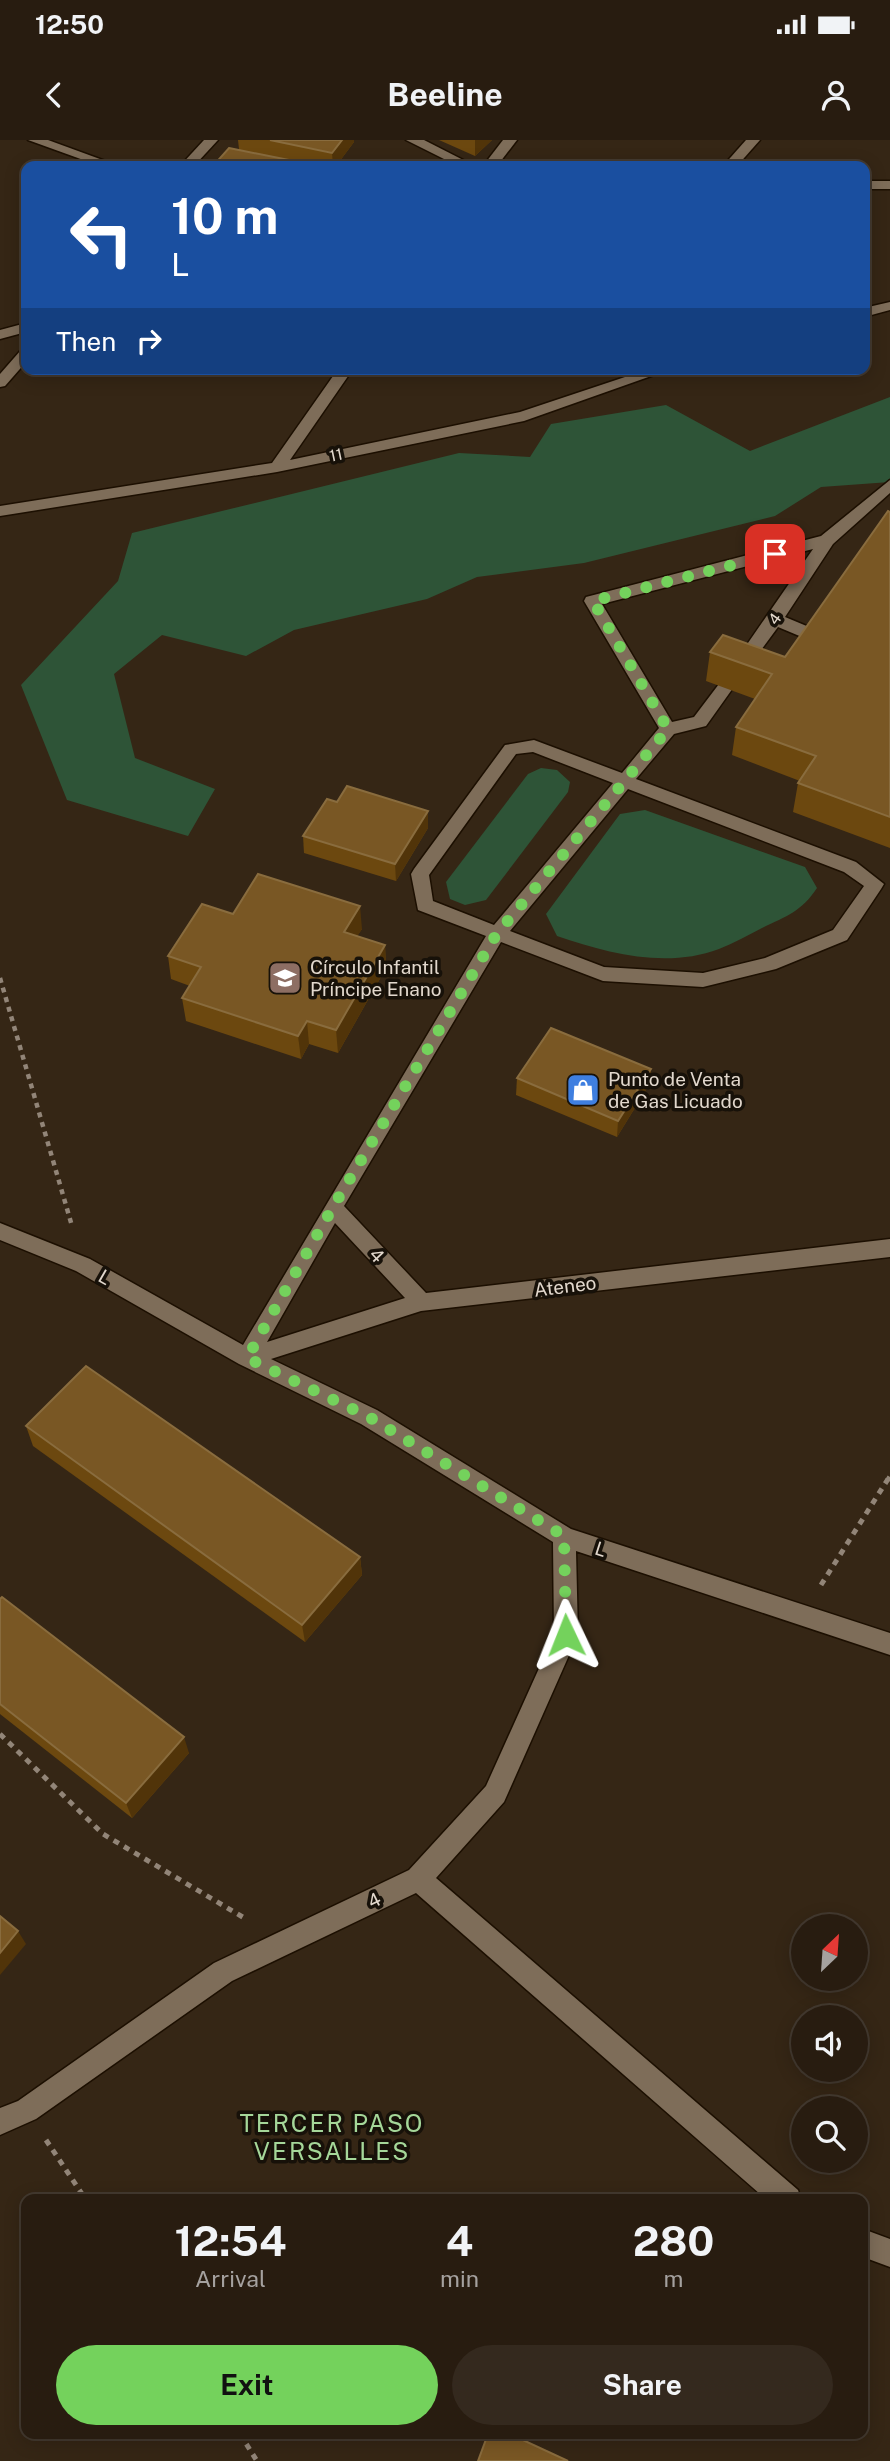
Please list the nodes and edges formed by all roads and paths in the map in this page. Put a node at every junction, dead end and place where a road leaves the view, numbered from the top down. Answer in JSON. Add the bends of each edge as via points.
{"nodes":[{"id":1,"x":35,"y":140,"type":"edge"},
{"id":2,"x":211,"y":140,"type":"edge"},
{"id":3,"x":414,"y":140,"type":"edge"},
{"id":4,"x":510,"y":140,"type":"edge"},
{"id":5,"x":754,"y":140,"type":"edge"},
{"id":6,"x":97,"y":161,"type":"edge"},
{"id":7,"x":192,"y":161,"type":"edge"},
{"id":8,"x":458,"y":161,"type":"edge"},
{"id":9,"x":494,"y":161,"type":"edge"},
{"id":10,"x":735,"y":161,"type":"edge"},
{"id":11,"x":870,"y":185,"type":"edge"},
{"id":12,"x":890,"y":185,"type":"edge"},
{"id":13,"x":890,"y":306,"type":"edge"},
{"id":14,"x":870,"y":311,"type":"edge"},
{"id":15,"x":21,"y":329,"type":"edge"},
{"id":16,"x":0,"y":335,"type":"edge"},
{"id":17,"x":21,"y":359,"type":"edge"},
{"id":18,"x":342,"y":375,"type":"edge"},
{"id":19,"x":646,"y":375,"type":"edge"},
{"id":20,"x":0,"y":383,"type":"edge"},
{"id":21,"x":277,"y":467,"type":"junction"},
{"id":22,"x":887,"y":492,"type":"edge"},
{"id":23,"x":0,"y":511,"type":"edge"},
{"id":24,"x":827,"y":540,"type":"junction"},
{"id":25,"x":775,"y":619,"type":"junction"},
{"id":26,"x":815,"y":636,"type":"edge"},
{"id":27,"x":737,"y":670,"type":"edge"},
{"id":28,"x":725,"y":688,"type":"edge"},
{"id":29,"x":668,"y":729,"type":"junction"},
{"id":30,"x":623,"y":783,"type":"junction"},
{"id":31,"x":496,"y":935,"type":"junction"},
{"id":32,"x":0,"y":978,"type":"edge"},
{"id":33,"x":333,"y":1207,"type":"junction"},
{"id":34,"x":0,"y":1231,"type":"edge"},
{"id":35,"x":890,"y":1248,"type":"edge"},
{"id":36,"x":83,"y":1265,"type":"junction"},
{"id":37,"x":421,"y":1302,"type":"junction"},
{"id":38,"x":247,"y":1358,"type":"junction"},
{"id":39,"x":890,"y":1476,"type":"edge"},
{"id":40,"x":564,"y":1536,"type":"junction"},
{"id":41,"x":802,"y":1615,"type":"junction"},
{"id":42,"x":890,"y":1644,"type":"edge"},
{"id":43,"x":0,"y":1734,"type":"edge"},
{"id":44,"x":418,"y":1879,"type":"junction"},
{"id":45,"x":286,"y":1943,"type":"junction"},
{"id":46,"x":27,"y":2110,"type":"junction"},
{"id":47,"x":0,"y":2122,"type":"edge"},
{"id":48,"x":82,"y":2194,"type":"edge"},
{"id":49,"x":781,"y":2194,"type":"edge"},
{"id":50,"x":868,"y":2246,"type":"edge"},
{"id":51,"x":890,"y":2253,"type":"edge"},
{"id":52,"x":243,"y":2439,"type":"edge"},
{"id":53,"x":257,"y":2461,"type":"edge"}],
"edges":[{"from":1,"to":6,"type":"street"},
{"from":2,"to":7,"type":"street"},
{"from":3,"to":8,"type":"street"},
{"from":4,"to":9,"type":"street"},
{"from":5,"to":10,"type":"street"},
{"from":11,"to":12,"type":"street"},
{"from":13,"to":14,"type":"street"},
{"from":15,"to":16,"type":"street"},
{"from":17,"to":20,"type":"street"},
{"from":18,"to":21,"type":"street"},
{"from":19,"to":21,"type":"street","name":"11","via":[[524,416]]},
{"from":21,"to":23,"type":"street","name":"11"},
{"from":22,"to":24,"type":"street"},
{"from":24,"to":25,"type":"street","name":"4"},
{"from":24,"to":29,"type":"street","via":[[593,601]]},
{"from":25,"to":26,"type":"street"},
{"from":25,"to":27,"type":"street","name":"4"},
{"from":28,"to":29,"type":"street","via":[[700,722]]},
{"from":29,"to":30,"type":"street"},
{"from":30,"to":31,"type":"street"},
{"from":30,"to":31,"type":"street","via":[[534,746],[511,749],[420,874],[424,905]]},
{"from":30,"to":31,"type":"street","via":[[850,867],[875,884],[841,935],[769,964],[703,980],[603,974]]},
{"from":31,"to":33,"type":"street"},
{"from":32,"to":36,"type":"path"},
{"from":33,"to":37,"type":"street","name":"4"},
{"from":33,"to":38,"type":"street"},
{"from":34,"to":36,"type":"street","name":"L"},
{"from":35,"to":37,"type":"street","name":"Ateneo"},
{"from":36,"to":38,"type":"street","name":"L"},
{"from":37,"to":38,"type":"street","name":"Ateneo"},
{"from":38,"to":40,"type":"street","name":"L","via":[[369,1417]]},
{"from":39,"to":41,"type":"path"},
{"from":40,"to":41,"type":"street","name":"L"},
{"from":40,"to":44,"type":"street","name":"4","via":[[566,1635],[495,1794]]},
{"from":41,"to":42,"type":"street","name":"L"},
{"from":43,"to":45,"type":"path","via":[[103,1834]]},
{"from":44,"to":45,"type":"street","name":"4"},
{"from":44,"to":49,"type":"street"},
{"from":45,"to":46,"type":"street","name":"4","via":[[223,1972]]},
{"from":46,"to":47,"type":"street","name":"4"},
{"from":46,"to":48,"type":"path"},
{"from":50,"to":51,"type":"street"},
{"from":52,"to":53,"type":"path"}]}
